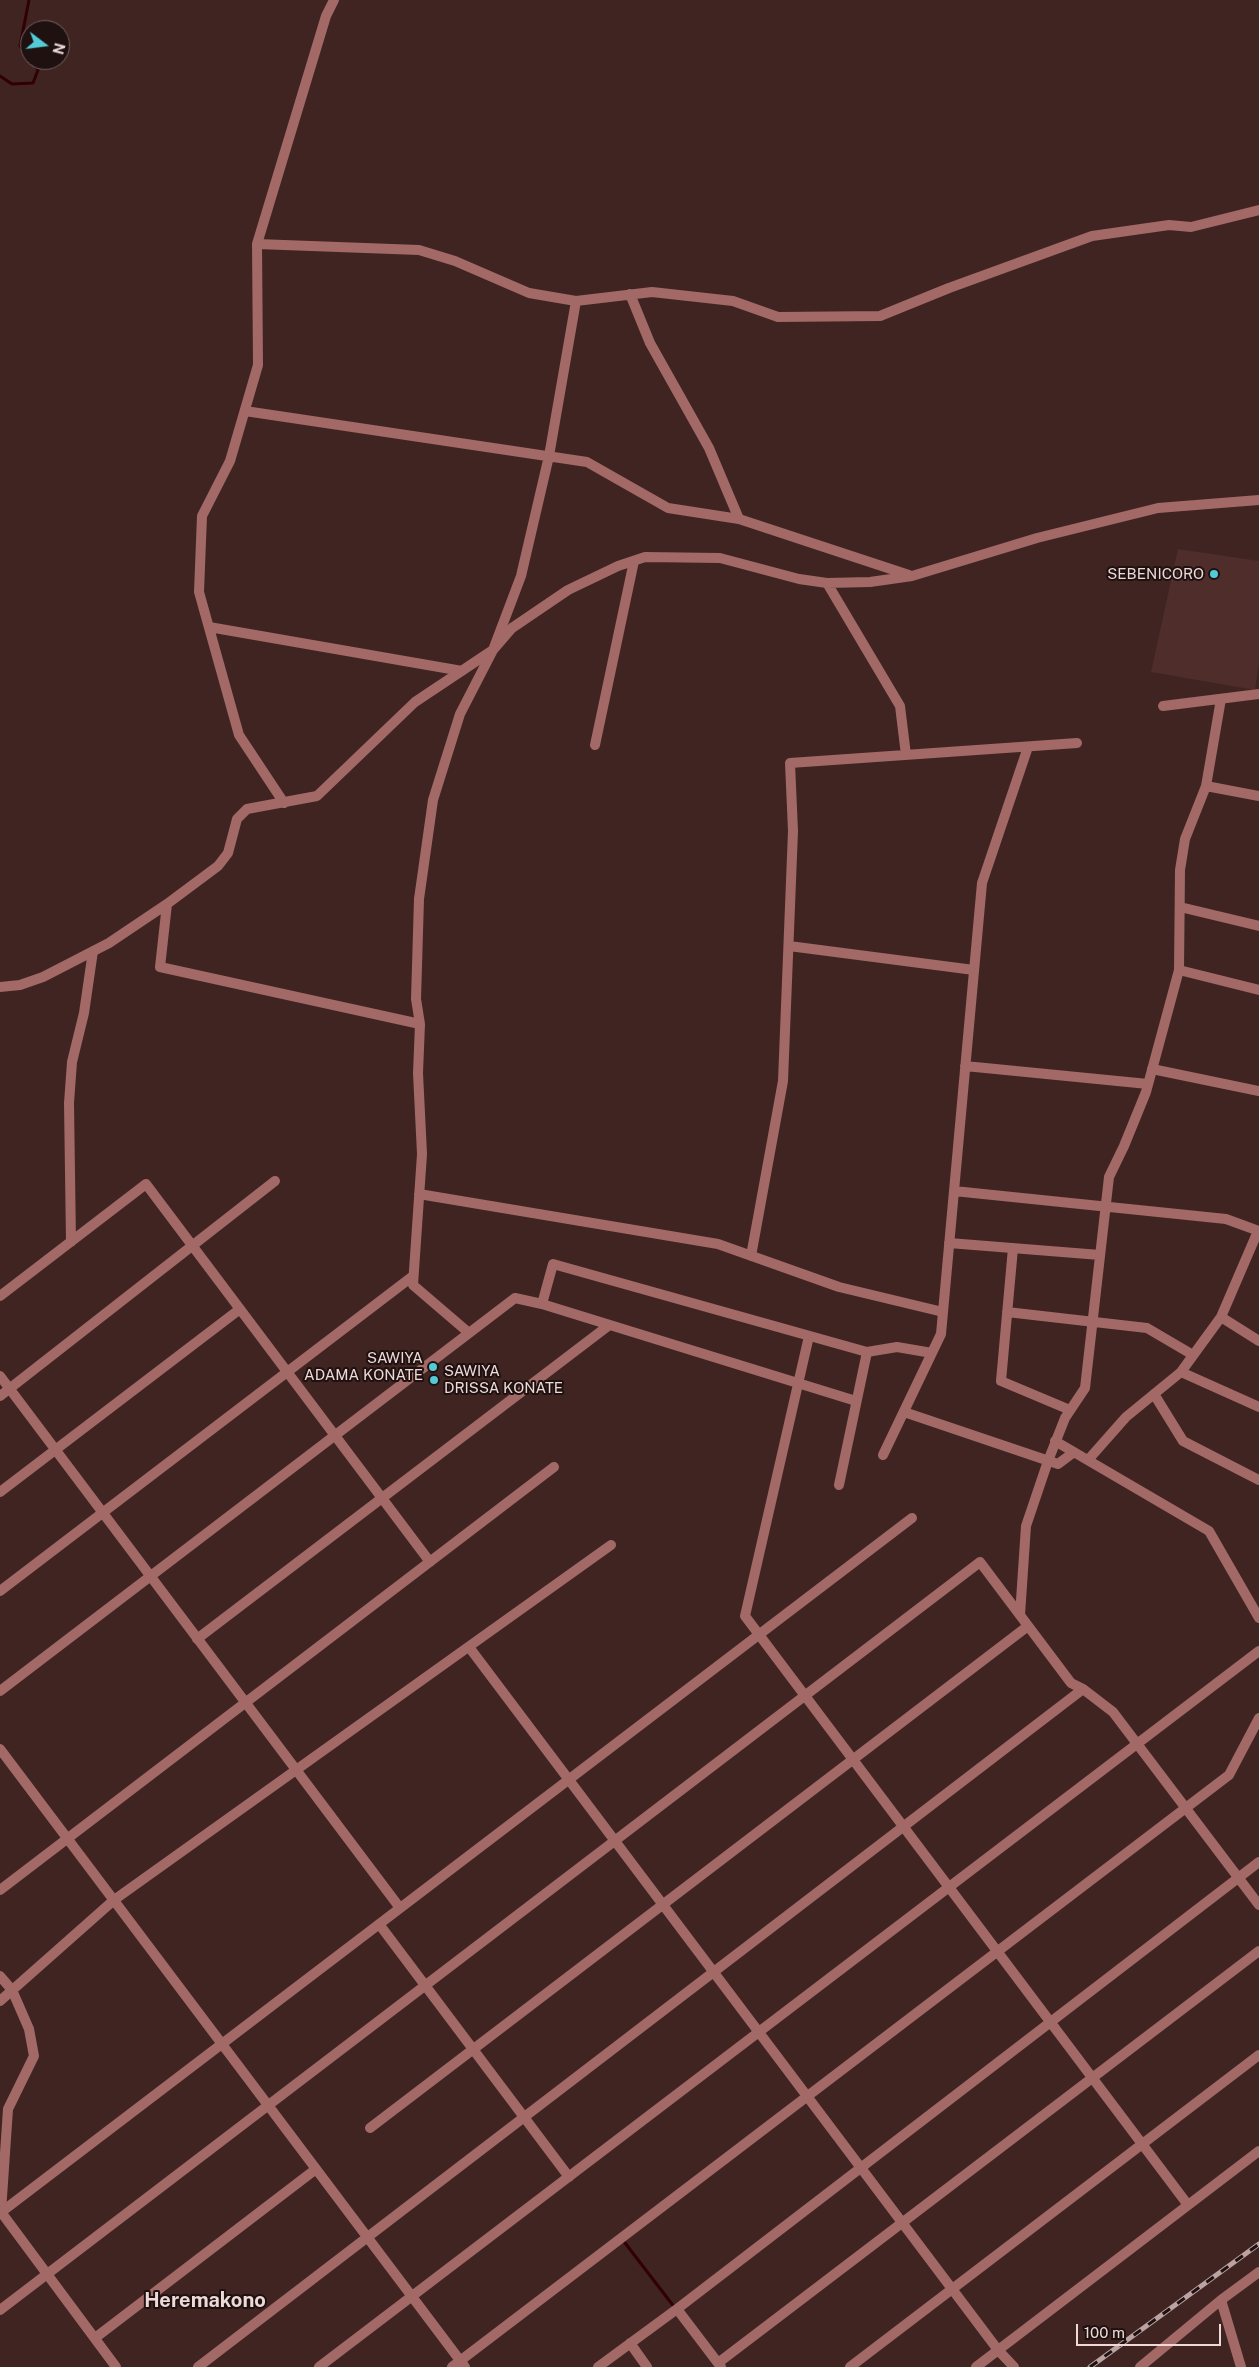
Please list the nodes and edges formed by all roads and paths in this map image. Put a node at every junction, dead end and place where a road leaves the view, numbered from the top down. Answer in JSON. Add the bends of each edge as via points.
{"nodes":[{"id":1,"x":334,"y":0,"type":"edge"},
{"id":2,"x":1259,"y":210,"type":"edge"},
{"id":3,"x":257,"y":244,"type":"junction"},
{"id":4,"x":630,"y":294,"type":"junction"},
{"id":5,"x":576,"y":301,"type":"junction"},
{"id":6,"x":245,"y":411,"type":"junction"},
{"id":7,"x":549,"y":456,"type":"junction"},
{"id":8,"x":1259,"y":500,"type":"edge"},
{"id":9,"x":739,"y":519,"type":"junction"},
{"id":10,"x":634,"y":561,"type":"junction"},
{"id":11,"x":912,"y":576,"type":"junction"},
{"id":12,"x":827,"y":582,"type":"junction"},
{"id":13,"x":209,"y":627,"type":"junction"},
{"id":14,"x":493,"y":650,"type":"junction"},
{"id":15,"x":462,"y":671,"type":"junction"},
{"id":16,"x":1259,"y":694,"type":"edge"},
{"id":17,"x":1221,"y":699,"type":"junction"},
{"id":18,"x":1163,"y":706,"type":"dead end"},
{"id":19,"x":1077,"y":743,"type":"dead end"},
{"id":20,"x":595,"y":745,"type":"dead end"},
{"id":21,"x":1028,"y":747,"type":"junction"},
{"id":22,"x":906,"y":755,"type":"junction"},
{"id":23,"x":1206,"y":786,"type":"junction"},
{"id":24,"x":1259,"y":796,"type":"edge"},
{"id":25,"x":284,"y":803,"type":"junction"},
{"id":26,"x":167,"y":904,"type":"junction"},
{"id":27,"x":1180,"y":906,"type":"junction"},
{"id":28,"x":1259,"y":926,"type":"edge"},
{"id":29,"x":789,"y":946,"type":"junction"},
{"id":30,"x":93,"y":951,"type":"junction"},
{"id":31,"x":974,"y":970,"type":"junction"},
{"id":32,"x":1179,"y":970,"type":"junction"},
{"id":33,"x":0,"y":987,"type":"edge"},
{"id":34,"x":1259,"y":990,"type":"edge"},
{"id":35,"x":420,"y":1024,"type":"junction"},
{"id":36,"x":966,"y":1066,"type":"junction"},
{"id":37,"x":1152,"y":1069,"type":"junction"},
{"id":38,"x":1148,"y":1084,"type":"junction"},
{"id":39,"x":1259,"y":1092,"type":"edge"},
{"id":40,"x":275,"y":1181,"type":"dead end"},
{"id":41,"x":954,"y":1191,"type":"junction"},
{"id":42,"x":419,"y":1194,"type":"junction"},
{"id":43,"x":1106,"y":1206,"type":"junction"},
{"id":44,"x":1259,"y":1231,"type":"edge"},
{"id":45,"x":71,"y":1242,"type":"junction"},
{"id":46,"x":192,"y":1244,"type":"junction"},
{"id":47,"x":949,"y":1244,"type":"junction"},
{"id":48,"x":1013,"y":1248,"type":"junction"},
{"id":49,"x":1100,"y":1255,"type":"junction"},
{"id":50,"x":752,"y":1256,"type":"junction"},
{"id":51,"x":413,"y":1276,"type":"junction"},
{"id":52,"x":0,"y":1296,"type":"edge"},
{"id":53,"x":542,"y":1304,"type":"junction"},
{"id":54,"x":240,"y":1309,"type":"junction"},
{"id":55,"x":943,"y":1312,"type":"junction"},
{"id":56,"x":1007,"y":1312,"type":"junction"},
{"id":57,"x":1221,"y":1317,"type":"junction"},
{"id":58,"x":1093,"y":1322,"type":"junction"},
{"id":59,"x":608,"y":1326,"type":"junction"},
{"id":60,"x":469,"y":1333,"type":"junction"},
{"id":61,"x":808,"y":1336,"type":"junction"},
{"id":62,"x":1259,"y":1340,"type":"edge"},
{"id":63,"x":867,"y":1352,"type":"junction"},
{"id":64,"x":932,"y":1353,"type":"junction"},
{"id":65,"x":1193,"y":1355,"type":"junction"},
{"id":66,"x":288,"y":1372,"type":"junction"},
{"id":67,"x":1181,"y":1372,"type":"junction"},
{"id":68,"x":0,"y":1376,"type":"edge"},
{"id":69,"x":798,"y":1383,"type":"junction"},
{"id":70,"x":10,"y":1389,"type":"junction"},
{"id":71,"x":1154,"y":1394,"type":"junction"},
{"id":72,"x":0,"y":1396,"type":"edge"},
{"id":73,"x":856,"y":1402,"type":"junction"},
{"id":74,"x":1259,"y":1407,"type":"edge"},
{"id":75,"x":1070,"y":1410,"type":"junction"},
{"id":76,"x":904,"y":1412,"type":"junction"},
{"id":77,"x":335,"y":1435,"type":"junction"},
{"id":78,"x":1055,"y":1440,"type":"junction"},
{"id":79,"x":55,"y":1450,"type":"junction"},
{"id":80,"x":1074,"y":1452,"type":"junction"},
{"id":81,"x":883,"y":1455,"type":"dead end"},
{"id":82,"x":1088,"y":1460,"type":"junction"},
{"id":83,"x":1048,"y":1461,"type":"junction"},
{"id":84,"x":554,"y":1467,"type":"dead end"},
{"id":85,"x":1259,"y":1480,"type":"edge"},
{"id":86,"x":839,"y":1485,"type":"dead end"},
{"id":87,"x":0,"y":1492,"type":"edge"},
{"id":88,"x":382,"y":1498,"type":"junction"},
{"id":89,"x":103,"y":1513,"type":"junction"},
{"id":90,"x":912,"y":1518,"type":"dead end"},
{"id":91,"x":611,"y":1545,"type":"dead end"},
{"id":92,"x":430,"y":1562,"type":"junction"},
{"id":93,"x":150,"y":1576,"type":"junction"},
{"id":94,"x":0,"y":1591,"type":"edge"},
{"id":95,"x":1020,"y":1615,"type":"junction"},
{"id":96,"x":1259,"y":1618,"type":"edge"},
{"id":97,"x":1028,"y":1626,"type":"junction"},
{"id":98,"x":758,"y":1634,"type":"junction"},
{"id":99,"x":198,"y":1639,"type":"junction"},
{"id":100,"x":469,"y":1647,"type":"junction"},
{"id":101,"x":1259,"y":1651,"type":"edge"},
{"id":102,"x":1083,"y":1690,"type":"junction"},
{"id":103,"x":0,"y":1691,"type":"edge"},
{"id":104,"x":805,"y":1696,"type":"junction"},
{"id":105,"x":246,"y":1703,"type":"junction"},
{"id":106,"x":1259,"y":1718,"type":"edge"},
{"id":107,"x":1137,"y":1744,"type":"junction"},
{"id":108,"x":0,"y":1749,"type":"edge"},
{"id":109,"x":853,"y":1760,"type":"junction"},
{"id":110,"x":296,"y":1770,"type":"junction"},
{"id":111,"x":569,"y":1779,"type":"junction"},
{"id":112,"x":1186,"y":1808,"type":"junction"},
{"id":113,"x":903,"y":1827,"type":"junction"},
{"id":114,"x":67,"y":1838,"type":"junction"},
{"id":115,"x":615,"y":1841,"type":"junction"},
{"id":116,"x":1259,"y":1862,"type":"edge"},
{"id":117,"x":1238,"y":1878,"type":"junction"},
{"id":118,"x":949,"y":1887,"type":"junction"},
{"id":119,"x":0,"y":1890,"type":"edge"},
{"id":120,"x":114,"y":1900,"type":"junction"},
{"id":121,"x":663,"y":1904,"type":"junction"},
{"id":122,"x":1259,"y":1906,"type":"edge"},
{"id":123,"x":400,"y":1908,"type":"junction"},
{"id":124,"x":379,"y":1924,"type":"junction"},
{"id":125,"x":1259,"y":1951,"type":"edge"},
{"id":126,"x":997,"y":1952,"type":"junction"},
{"id":127,"x":714,"y":1971,"type":"junction"},
{"id":128,"x":0,"y":1976,"type":"edge"},
{"id":129,"x":425,"y":1986,"type":"junction"},
{"id":130,"x":12,"y":1990,"type":"junction"},
{"id":131,"x":0,"y":2001,"type":"edge"},
{"id":132,"x":1050,"y":2022,"type":"junction"},
{"id":133,"x":759,"y":2032,"type":"junction"},
{"id":134,"x":222,"y":2044,"type":"junction"},
{"id":135,"x":473,"y":2049,"type":"junction"},
{"id":136,"x":1259,"y":2055,"type":"edge"},
{"id":137,"x":1092,"y":2078,"type":"junction"},
{"id":138,"x":807,"y":2096,"type":"junction"},
{"id":139,"x":268,"y":2105,"type":"junction"},
{"id":140,"x":523,"y":2116,"type":"junction"},
{"id":141,"x":370,"y":2128,"type":"dead end"},
{"id":142,"x":1142,"y":2144,"type":"junction"},
{"id":143,"x":1259,"y":2151,"type":"edge"},
{"id":144,"x":860,"y":2166,"type":"junction"},
{"id":145,"x":316,"y":2169,"type":"junction"},
{"id":146,"x":569,"y":2177,"type":"junction"},
{"id":147,"x":1188,"y":2205,"type":"junction"},
{"id":148,"x":0,"y":2212,"type":"edge"},
{"id":149,"x":903,"y":2223,"type":"junction"},
{"id":150,"x":366,"y":2236,"type":"junction"},
{"id":151,"x":1259,"y":2272,"type":"edge"},
{"id":152,"x":46,"y":2275,"type":"junction"},
{"id":153,"x":952,"y":2289,"type":"junction"},
{"id":154,"x":412,"y":2296,"type":"junction"},
{"id":155,"x":1221,"y":2300,"type":"junction"},
{"id":156,"x":677,"y":2309,"type":"junction"},
{"id":157,"x":0,"y":2310,"type":"edge"},
{"id":158,"x":95,"y":2338,"type":"junction"},
{"id":159,"x":630,"y":2343,"type":"junction"},
{"id":160,"x":998,"y":2350,"type":"junction"},
{"id":161,"x":459,"y":2365,"type":"edge"},
{"id":162,"x":720,"y":2365,"type":"edge"},
{"id":163,"x":116,"y":2367,"type":"edge"},
{"id":164,"x":198,"y":2367,"type":"edge"},
{"id":165,"x":319,"y":2367,"type":"edge"},
{"id":166,"x":598,"y":2367,"type":"edge"},
{"id":167,"x":647,"y":2367,"type":"edge"},
{"id":168,"x":850,"y":2367,"type":"edge"},
{"id":169,"x":976,"y":2367,"type":"edge"},
{"id":170,"x":1014,"y":2367,"type":"edge"},
{"id":171,"x":1140,"y":2367,"type":"edge"},
{"id":172,"x":1240,"y":2367,"type":"edge"}],
"edges":[{"from":1,"to":3,"type":"street","via":[[326,16]]},
{"from":2,"to":4,"type":"street","via":[[1191,227],[1169,226],[1092,236],[880,316],[778,317],[733,301],[652,292]]},
{"from":3,"to":5,"type":"street","via":[[419,250],[529,293]]},
{"from":3,"to":6,"type":"street","via":[[258,365]]},
{"from":4,"to":5,"type":"street"},
{"from":4,"to":9,"type":"street","via":[[650,344],[709,448]]},
{"from":5,"to":7,"type":"street"},
{"from":6,"to":7,"type":"street"},
{"from":6,"to":13,"type":"street","via":[[230,461],[202,516],[199,592]]},
{"from":7,"to":9,"type":"street","via":[[587,462],[668,508]]},
{"from":7,"to":14,"type":"street","via":[[521,576]]},
{"from":8,"to":11,"type":"street","via":[[1158,508],[1037,538]]},
{"from":9,"to":11,"type":"street"},
{"from":10,"to":12,"type":"street","via":[[645,557],[720,558],[799,579]]},
{"from":10,"to":14,"type":"street","via":[[568,590],[512,628]]},
{"from":10,"to":20,"type":"street"},
{"from":11,"to":12,"type":"street","via":[[870,582]]},
{"from":12,"to":22,"type":"street","via":[[900,706]]},
{"from":13,"to":15,"type":"street"},
{"from":13,"to":25,"type":"street","via":[[239,735]]},
{"from":14,"to":15,"type":"street"},
{"from":14,"to":35,"type":"street","via":[[460,714],[433,800],[420,899],[416,998]]},
{"from":15,"to":25,"type":"street","via":[[415,702],[317,796]]},
{"from":16,"to":17,"type":"street"},
{"from":17,"to":18,"type":"street"},
{"from":17,"to":23,"type":"street"},
{"from":19,"to":21,"type":"street"},
{"from":21,"to":22,"type":"street"},
{"from":21,"to":31,"type":"street","via":[[982,882]]},
{"from":22,"to":29,"type":"street","via":[[790,763],[793,832]]},
{"from":23,"to":24,"type":"street"},
{"from":23,"to":27,"type":"street","via":[[1185,839],[1180,870]]},
{"from":25,"to":26,"type":"street","via":[[248,809],[237,819],[228,854],[218,866]]},
{"from":26,"to":30,"type":"street"},
{"from":26,"to":35,"type":"street","via":[[160,967]]},
{"from":27,"to":28,"type":"street"},
{"from":27,"to":32,"type":"street"},
{"from":29,"to":31,"type":"street"},
{"from":29,"to":50,"type":"street","via":[[783,1081]]},
{"from":30,"to":33,"type":"street","via":[[43,977],[20,985]]},
{"from":30,"to":45,"type":"street","via":[[84,1014],[72,1062],[69,1103]]},
{"from":31,"to":36,"type":"street"},
{"from":32,"to":34,"type":"street"},
{"from":32,"to":37,"type":"street"},
{"from":35,"to":42,"type":"street","via":[[418,1073],[422,1154]]},
{"from":36,"to":38,"type":"street"},
{"from":36,"to":41,"type":"street"},
{"from":37,"to":38,"type":"street"},
{"from":37,"to":39,"type":"street"},
{"from":38,"to":43,"type":"street","via":[[1109,1177]]},
{"from":40,"to":46,"type":"street"},
{"from":41,"to":43,"type":"street"},
{"from":41,"to":47,"type":"street"},
{"from":42,"to":50,"type":"street","via":[[718,1244]]},
{"from":42,"to":51,"type":"street"},
{"from":43,"to":44,"type":"street","via":[[1226,1218]]},
{"from":43,"to":49,"type":"street"},
{"from":44,"to":57,"type":"street"},
{"from":45,"to":46,"type":"street","via":[[146,1184]]},
{"from":45,"to":52,"type":"street"},
{"from":46,"to":54,"type":"street"},
{"from":46,"to":70,"type":"street"},
{"from":47,"to":48,"type":"street"},
{"from":47,"to":55,"type":"street"},
{"from":48,"to":49,"type":"street"},
{"from":48,"to":56,"type":"street"},
{"from":49,"to":58,"type":"street"},
{"from":50,"to":55,"type":"street","via":[[839,1287]]},
{"from":51,"to":60,"type":"street","via":[[413,1284]]},
{"from":51,"to":66,"type":"street"},
{"from":53,"to":59,"type":"street"},
{"from":53,"to":60,"type":"street","via":[[515,1298]]},
{"from":53,"to":61,"type":"street","via":[[553,1264]]},
{"from":54,"to":66,"type":"street"},
{"from":54,"to":79,"type":"street"},
{"from":55,"to":64,"type":"street","via":[[941,1334]]},
{"from":56,"to":58,"type":"street"},
{"from":56,"to":75,"type":"street","via":[[1001,1381]]},
{"from":57,"to":62,"type":"street"},
{"from":57,"to":65,"type":"street"},
{"from":58,"to":65,"type":"street","via":[[1147,1328]]},
{"from":58,"to":75,"type":"street","via":[[1085,1388]]},
{"from":59,"to":69,"type":"street"},
{"from":59,"to":88,"type":"street"},
{"from":60,"to":77,"type":"street"},
{"from":61,"to":63,"type":"street"},
{"from":61,"to":69,"type":"street"},
{"from":63,"to":64,"type":"street","via":[[897,1347]]},
{"from":63,"to":73,"type":"street"},
{"from":64,"to":76,"type":"street"},
{"from":65,"to":67,"type":"street"},
{"from":66,"to":77,"type":"street"},
{"from":66,"to":89,"type":"street"},
{"from":67,"to":71,"type":"street"},
{"from":67,"to":74,"type":"street"},
{"from":68,"to":70,"type":"street"},
{"from":69,"to":73,"type":"street"},
{"from":69,"to":98,"type":"street","via":[[745,1616]]},
{"from":70,"to":72,"type":"street"},
{"from":70,"to":79,"type":"street"},
{"from":71,"to":82,"type":"street","via":[[1126,1417]]},
{"from":71,"to":85,"type":"street","via":[[1182,1441]]},
{"from":73,"to":86,"type":"street"},
{"from":75,"to":78,"type":"street"},
{"from":76,"to":81,"type":"street"},
{"from":76,"to":83,"type":"street"},
{"from":77,"to":88,"type":"street"},
{"from":77,"to":93,"type":"street"},
{"from":78,"to":80,"type":"street"},
{"from":78,"to":83,"type":"street"},
{"from":79,"to":87,"type":"street"},
{"from":79,"to":89,"type":"street"},
{"from":80,"to":82,"type":"street"},
{"from":80,"to":83,"type":"street","via":[[1058,1464]]},
{"from":82,"to":96,"type":"street","via":[[1210,1531]]},
{"from":83,"to":95,"type":"street","via":[[1026,1526]]},
{"from":84,"to":92,"type":"street"},
{"from":88,"to":92,"type":"street"},
{"from":88,"to":99,"type":"street"},
{"from":89,"to":93,"type":"street"},
{"from":89,"to":94,"type":"street"},
{"from":90,"to":98,"type":"street"},
{"from":91,"to":100,"type":"street"},
{"from":92,"to":105,"type":"street"},
{"from":93,"to":99,"type":"street"},
{"from":93,"to":103,"type":"street"},
{"from":95,"to":97,"type":"street"},
{"from":95,"to":104,"type":"street","via":[[980,1562]]},
{"from":97,"to":102,"type":"street","via":[[1071,1684]]},
{"from":97,"to":109,"type":"street"},
{"from":98,"to":104,"type":"street"},
{"from":98,"to":111,"type":"street"},
{"from":99,"to":105,"type":"street"},
{"from":100,"to":110,"type":"street"},
{"from":100,"to":111,"type":"street"},
{"from":101,"to":107,"type":"street"},
{"from":102,"to":107,"type":"street","via":[[1113,1712]]},
{"from":102,"to":113,"type":"street"},
{"from":104,"to":109,"type":"street"},
{"from":104,"to":115,"type":"street"},
{"from":105,"to":110,"type":"street"},
{"from":105,"to":114,"type":"street"},
{"from":106,"to":112,"type":"street","via":[[1229,1775]]},
{"from":107,"to":112,"type":"street"},
{"from":107,"to":118,"type":"street"},
{"from":108,"to":114,"type":"street"},
{"from":109,"to":113,"type":"street"},
{"from":109,"to":121,"type":"street"},
{"from":110,"to":120,"type":"street"},
{"from":110,"to":123,"type":"street"},
{"from":111,"to":115,"type":"street"},
{"from":111,"to":123,"type":"street"},
{"from":112,"to":117,"type":"street"},
{"from":112,"to":126,"type":"street"},
{"from":113,"to":118,"type":"street"},
{"from":113,"to":127,"type":"street"},
{"from":114,"to":119,"type":"street"},
{"from":114,"to":120,"type":"street"},
{"from":115,"to":121,"type":"street"},
{"from":115,"to":129,"type":"street"},
{"from":116,"to":117,"type":"street"},
{"from":117,"to":122,"type":"street"},
{"from":117,"to":132,"type":"street"},
{"from":118,"to":126,"type":"street"},
{"from":118,"to":133,"type":"street"},
{"from":120,"to":130,"type":"street"},
{"from":120,"to":134,"type":"street"},
{"from":121,"to":127,"type":"street"},
{"from":121,"to":135,"type":"street"},
{"from":123,"to":124,"type":"street"},
{"from":124,"to":129,"type":"street"},
{"from":124,"to":134,"type":"street"},
{"from":125,"to":137,"type":"street"},
{"from":126,"to":132,"type":"street"},
{"from":126,"to":138,"type":"street"},
{"from":127,"to":133,"type":"street"},
{"from":127,"to":140,"type":"street"},
{"from":128,"to":130,"type":"street"},
{"from":129,"to":135,"type":"street"},
{"from":129,"to":139,"type":"street"},
{"from":130,"to":131,"type":"street"},
{"from":130,"to":148,"type":"street","via":[[29,2029],[34,2056],[8,2109]]},
{"from":132,"to":137,"type":"street"},
{"from":132,"to":144,"type":"street"},
{"from":133,"to":138,"type":"street"},
{"from":133,"to":146,"type":"street"},
{"from":134,"to":139,"type":"street"},
{"from":134,"to":148,"type":"street"},
{"from":135,"to":140,"type":"street"},
{"from":135,"to":141,"type":"street"},
{"from":136,"to":142,"type":"street"},
{"from":137,"to":142,"type":"street"},
{"from":137,"to":149,"type":"street"},
{"from":138,"to":144,"type":"street"},
{"from":138,"to":161,"type":"street"},
{"from":139,"to":145,"type":"street"},
{"from":139,"to":152,"type":"street"},
{"from":140,"to":146,"type":"street"},
{"from":140,"to":150,"type":"street"},
{"from":142,"to":147,"type":"street"},
{"from":142,"to":153,"type":"street"},
{"from":143,"to":147,"type":"street"},
{"from":144,"to":149,"type":"street"},
{"from":144,"to":156,"type":"street"},
{"from":145,"to":150,"type":"street"},
{"from":145,"to":158,"type":"street"},
{"from":146,"to":154,"type":"street"},
{"from":147,"to":160,"type":"street"},
{"from":148,"to":152,"type":"street"},
{"from":149,"to":153,"type":"street"},
{"from":149,"to":162,"type":"street"},
{"from":150,"to":154,"type":"street"},
{"from":150,"to":164,"type":"street"},
{"from":151,"to":155,"type":"street"},
{"from":152,"to":157,"type":"street"},
{"from":152,"to":158,"type":"street"},
{"from":153,"to":160,"type":"street"},
{"from":153,"to":168,"type":"street"},
{"from":154,"to":161,"type":"street"},
{"from":154,"to":165,"type":"street"},
{"from":155,"to":171,"type":"street"},
{"from":155,"to":172,"type":"street"},
{"from":156,"to":159,"type":"street"},
{"from":156,"to":162,"type":"street"},
{"from":158,"to":163,"type":"street"},
{"from":159,"to":166,"type":"street"},
{"from":159,"to":167,"type":"street"},
{"from":160,"to":169,"type":"street"},
{"from":160,"to":170,"type":"street"}]}
